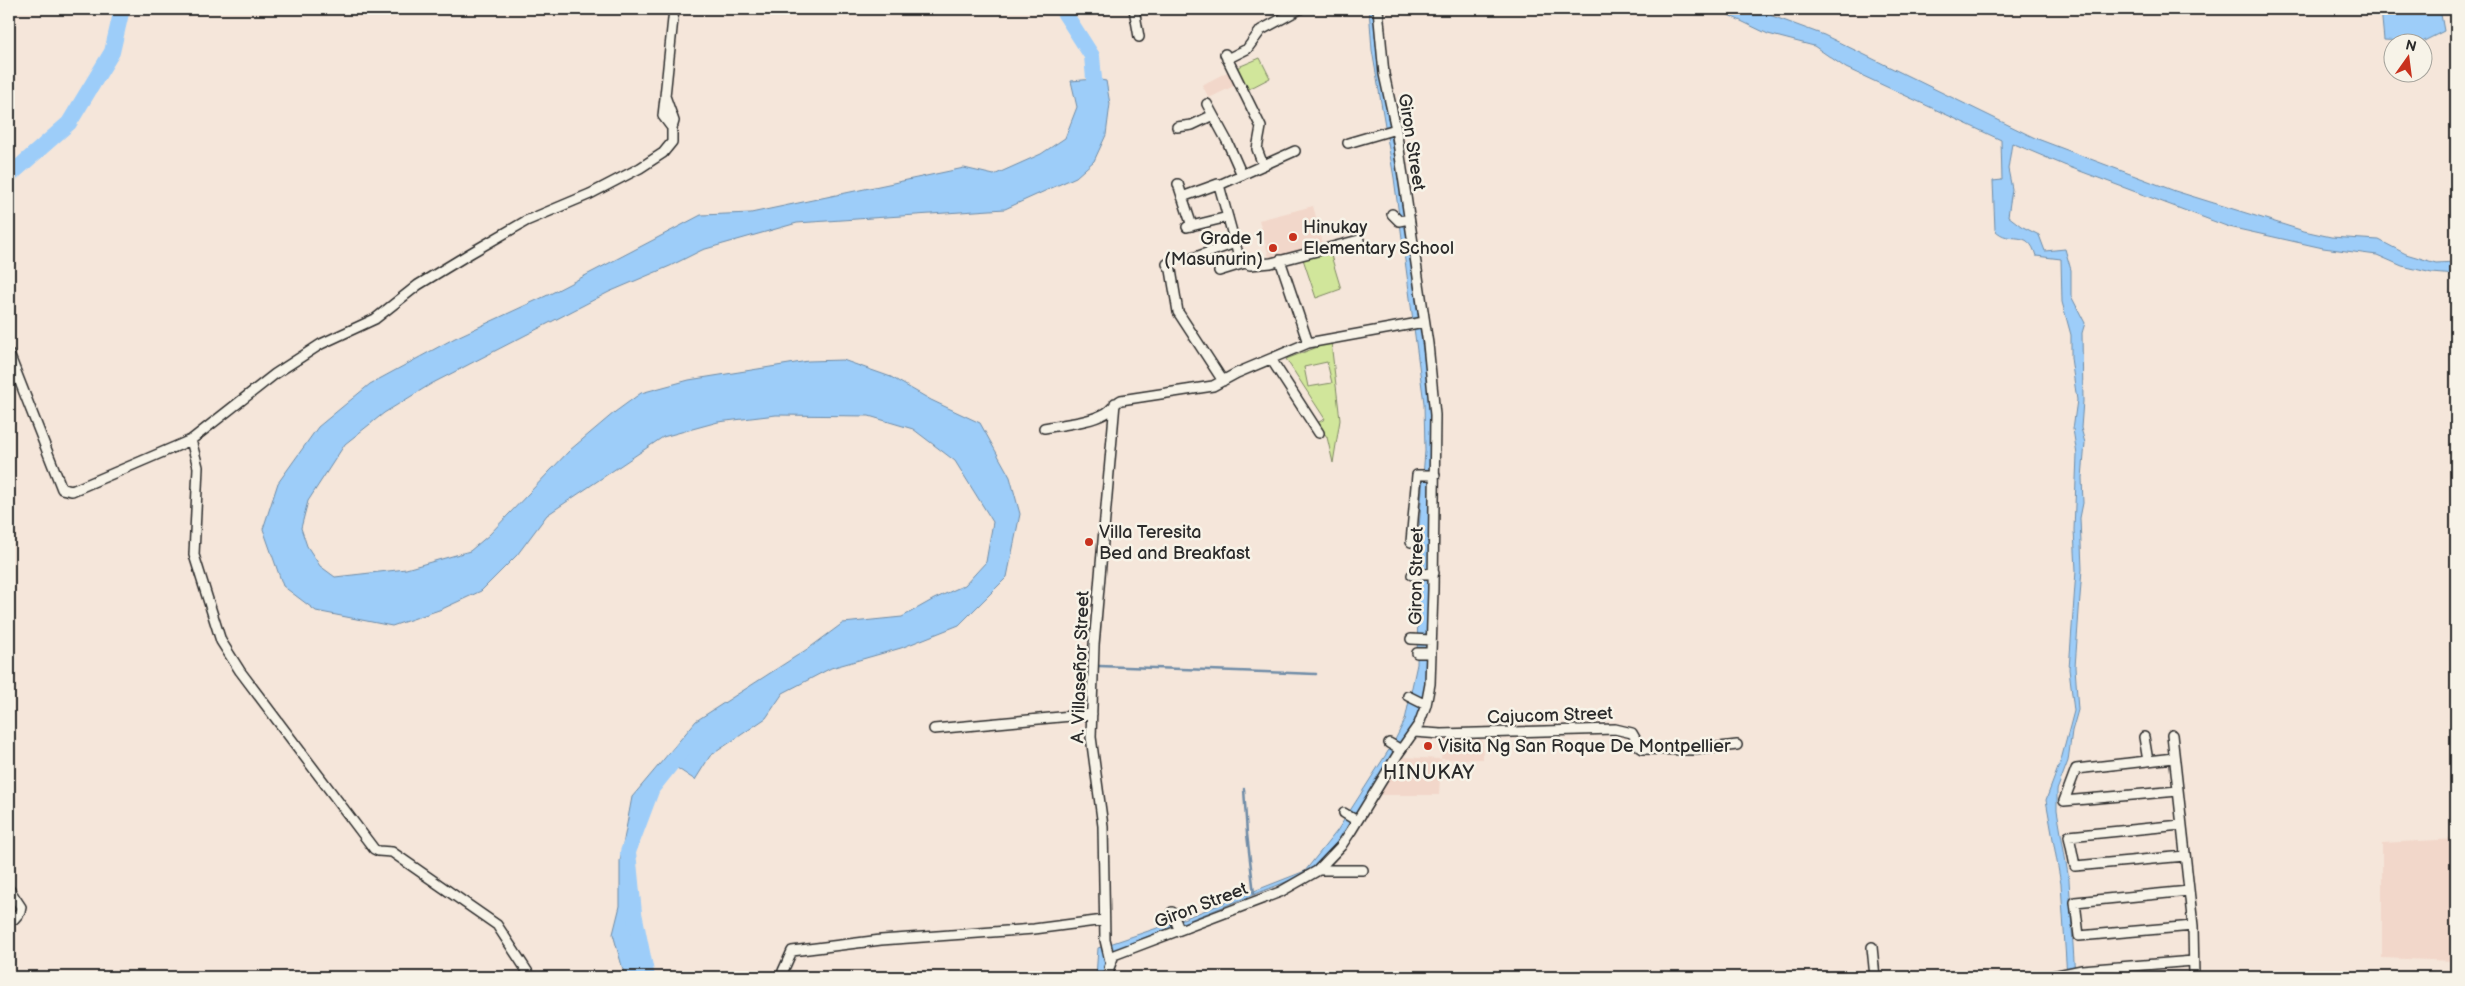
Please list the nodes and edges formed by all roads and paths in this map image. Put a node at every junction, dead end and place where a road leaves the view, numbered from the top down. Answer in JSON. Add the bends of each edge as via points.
{"nodes":[{"id":1,"x":674,"y":9,"type":"edge"},
{"id":2,"x":1134,"y":9,"type":"edge"},
{"id":3,"x":1300,"y":9,"type":"edge"},
{"id":4,"x":1378,"y":9,"type":"edge"},
{"id":5,"x":1139,"y":37,"type":"dead end"},
{"id":6,"x":1207,"y":104,"type":"dead end"},
{"id":7,"x":1213,"y":115,"type":"junction"},
{"id":8,"x":1177,"y":127,"type":"dead end"},
{"id":9,"x":1390,"y":130,"type":"junction"},
{"id":10,"x":1348,"y":142,"type":"dead end"},
{"id":11,"x":1294,"y":151,"type":"dead end"},
{"id":12,"x":1263,"y":165,"type":"junction"},
{"id":13,"x":1242,"y":174,"type":"junction"},
{"id":14,"x":1178,"y":184,"type":"dead end"},
{"id":15,"x":1218,"y":184,"type":"dead end"},
{"id":16,"x":1182,"y":197,"type":"junction"},
{"id":17,"x":1392,"y":214,"type":"dead end"},
{"id":18,"x":1228,"y":216,"type":"junction"},
{"id":19,"x":1404,"y":220,"type":"junction"},
{"id":20,"x":1359,"y":240,"type":"dead end"},
{"id":21,"x":1235,"y":243,"type":"junction"},
{"id":22,"x":1193,"y":258,"type":"dead end"},
{"id":23,"x":1280,"y":260,"type":"junction"},
{"id":24,"x":1245,"y":263,"type":"junction"},
{"id":25,"x":1167,"y":264,"type":"dead end"},
{"id":26,"x":1219,"y":271,"type":"dead end"},
{"id":27,"x":1419,"y":323,"type":"junction"},
{"id":28,"x":1308,"y":343,"type":"junction"},
{"id":29,"x":9,"y":354,"type":"edge"},
{"id":30,"x":1271,"y":359,"type":"junction"},
{"id":31,"x":1223,"y":381,"type":"junction"},
{"id":32,"x":1115,"y":403,"type":"junction"},
{"id":33,"x":1044,"y":428,"type":"dead end"},
{"id":34,"x":1319,"y":433,"type":"dead end"},
{"id":35,"x":191,"y":440,"type":"junction"},
{"id":36,"x":1430,"y":475,"type":"junction"},
{"id":37,"x":1411,"y":542,"type":"dead end"},
{"id":38,"x":1431,"y":573,"type":"junction"},
{"id":39,"x":1416,"y":575,"type":"dead end"},
{"id":40,"x":1408,"y":696,"type":"dead end"},
{"id":41,"x":1424,"y":704,"type":"junction"},
{"id":42,"x":1092,"y":714,"type":"junction"},
{"id":43,"x":934,"y":729,"type":"dead end"},
{"id":44,"x":1414,"y":732,"type":"junction"},
{"id":45,"x":2172,"y":734,"type":"dead end"},
{"id":46,"x":2144,"y":737,"type":"dead end"},
{"id":47,"x":1737,"y":745,"type":"dead end"},
{"id":48,"x":2174,"y":758,"type":"junction"},
{"id":49,"x":2148,"y":761,"type":"junction"},
{"id":50,"x":2178,"y":791,"type":"junction"},
{"id":51,"x":1344,"y":813,"type":"dead end"},
{"id":52,"x":1356,"y":821,"type":"junction"},
{"id":53,"x":2181,"y":825,"type":"junction"},
{"id":54,"x":2185,"y":856,"type":"junction"},
{"id":55,"x":1319,"y":870,"type":"junction"},
{"id":56,"x":1363,"y":870,"type":"dead end"},
{"id":57,"x":9,"y":890,"type":"edge"},
{"id":58,"x":2189,"y":891,"type":"junction"},
{"id":59,"x":1172,"y":912,"type":"dead end"},
{"id":60,"x":9,"y":920,"type":"edge"},
{"id":61,"x":1104,"y":920,"type":"junction"},
{"id":62,"x":1178,"y":926,"type":"junction"},
{"id":63,"x":2193,"y":926,"type":"junction"},
{"id":64,"x":1872,"y":947,"type":"dead end"},
{"id":65,"x":1109,"y":956,"type":"junction"},
{"id":66,"x":2194,"y":961,"type":"junction"},
{"id":67,"x":783,"y":971,"type":"dead end"},
{"id":68,"x":2082,"y":974,"type":"edge"},
{"id":69,"x":531,"y":977,"type":"edge"},
{"id":70,"x":1109,"y":977,"type":"edge"},
{"id":71,"x":1876,"y":977,"type":"edge"},
{"id":72,"x":2048,"y":977,"type":"edge"},
{"id":73,"x":2194,"y":977,"type":"edge"}],
"edges":[{"from":1,"to":35,"type":"street","via":[[665,96],[674,121],[672,142],[663,153],[590,194],[526,221],[418,285],[375,319],[322,344],[275,374]]},
{"from":2,"to":5,"type":"street"},
{"from":3,"to":12,"type":"street","via":[[1261,30],[1247,49],[1226,57],[1261,127],[1257,149]]},
{"from":4,"to":9,"type":"street","name":"Giron Street"},
{"from":6,"to":7,"type":"street"},
{"from":7,"to":8,"type":"street","via":[[1192,125]]},
{"from":7,"to":13,"type":"street"},
{"from":9,"to":10,"type":"street"},
{"from":9,"to":19,"type":"street","name":"Giron Street"},
{"from":11,"to":12,"type":"street"},
{"from":12,"to":13,"type":"street"},
{"from":13,"to":18,"type":"street","via":[[1219,185]]},
{"from":14,"to":16,"type":"street"},
{"from":15,"to":16,"type":"street"},
{"from":16,"to":18,"type":"street","via":[[1190,227]]},
{"from":17,"to":19,"type":"street"},
{"from":18,"to":21,"type":"street"},
{"from":19,"to":27,"type":"street","name":"Giron Street"},
{"from":20,"to":23,"type":"street"},
{"from":21,"to":22,"type":"street"},
{"from":21,"to":24,"type":"street","via":[[1240,261]]},
{"from":23,"to":24,"type":"street"},
{"from":23,"to":28,"type":"street"},
{"from":24,"to":26,"type":"street"},
{"from":25,"to":31,"type":"street","via":[[1171,270],[1178,312]]},
{"from":27,"to":28,"type":"street"},
{"from":27,"to":36,"type":"street","name":"Giron Street","via":[[1435,415]]},
{"from":28,"to":30,"type":"street"},
{"from":29,"to":35,"type":"street","via":[[62,489],[72,491]]},
{"from":30,"to":31,"type":"street"},
{"from":30,"to":34,"type":"street"},
{"from":31,"to":32,"type":"street","via":[[1213,386]]},
{"from":32,"to":33,"type":"street","via":[[1108,412],[1092,419]]},
{"from":32,"to":42,"type":"street","name":"A. Villaseñor Street","via":[[1094,645]]},
{"from":35,"to":69,"type":"street","via":[[198,467],[194,555],[221,640],[240,671],[374,849],[392,852],[497,925]]},
{"from":36,"to":37,"type":"street","via":[[1416,475]]},
{"from":36,"to":38,"type":"street","name":"Giron Street"},
{"from":38,"to":39,"type":"street"},
{"from":38,"to":41,"type":"street","name":"Giron Street","via":[[1422,640],[1430,684]]},
{"from":40,"to":41,"type":"street"},
{"from":41,"to":44,"type":"street","name":"Giron Street"},
{"from":42,"to":43,"type":"street"},
{"from":42,"to":61,"type":"street","name":"A. Villaseñor Street","via":[[1091,737],[1103,826]]},
{"from":44,"to":47,"type":"street","name":"Cajucom Street","via":[[1620,729],[1632,733],[1643,749],[1694,750]]},
{"from":44,"to":52,"type":"street","name":"Giron Street","via":[[1396,747]]},
{"from":45,"to":48,"type":"street"},
{"from":46,"to":49,"type":"street"},
{"from":48,"to":49,"type":"street"},
{"from":48,"to":50,"type":"street"},
{"from":49,"to":50,"type":"street","via":[[2076,768],[2064,801]]},
{"from":50,"to":53,"type":"street"},
{"from":51,"to":52,"type":"street"},
{"from":52,"to":55,"type":"street","name":"Giron Street","via":[[1342,846]]},
{"from":53,"to":54,"type":"street"},
{"from":53,"to":54,"type":"street","via":[[2069,836],[2075,866]]},
{"from":54,"to":58,"type":"street"},
{"from":55,"to":56,"type":"street"},
{"from":55,"to":62,"type":"street","name":"Giron Street","via":[[1287,889]]},
{"from":57,"to":60,"type":"street","via":[[21,907],[14,919]]},
{"from":58,"to":63,"type":"street"},
{"from":58,"to":63,"type":"street","via":[[2075,902],[2079,936]]},
{"from":59,"to":62,"type":"street"},
{"from":61,"to":65,"type":"street","name":"A. Villaseñor Street","via":[[1104,940]]},
{"from":61,"to":67,"type":"street","via":[[792,951]]},
{"from":62,"to":65,"type":"street","name":"Giron Street"},
{"from":63,"to":66,"type":"street"},
{"from":64,"to":71,"type":"street"},
{"from":65,"to":70,"type":"street"},
{"from":66,"to":68,"type":"street"},
{"from":66,"to":73,"type":"street"},
{"from":68,"to":72,"type":"street"}]}
